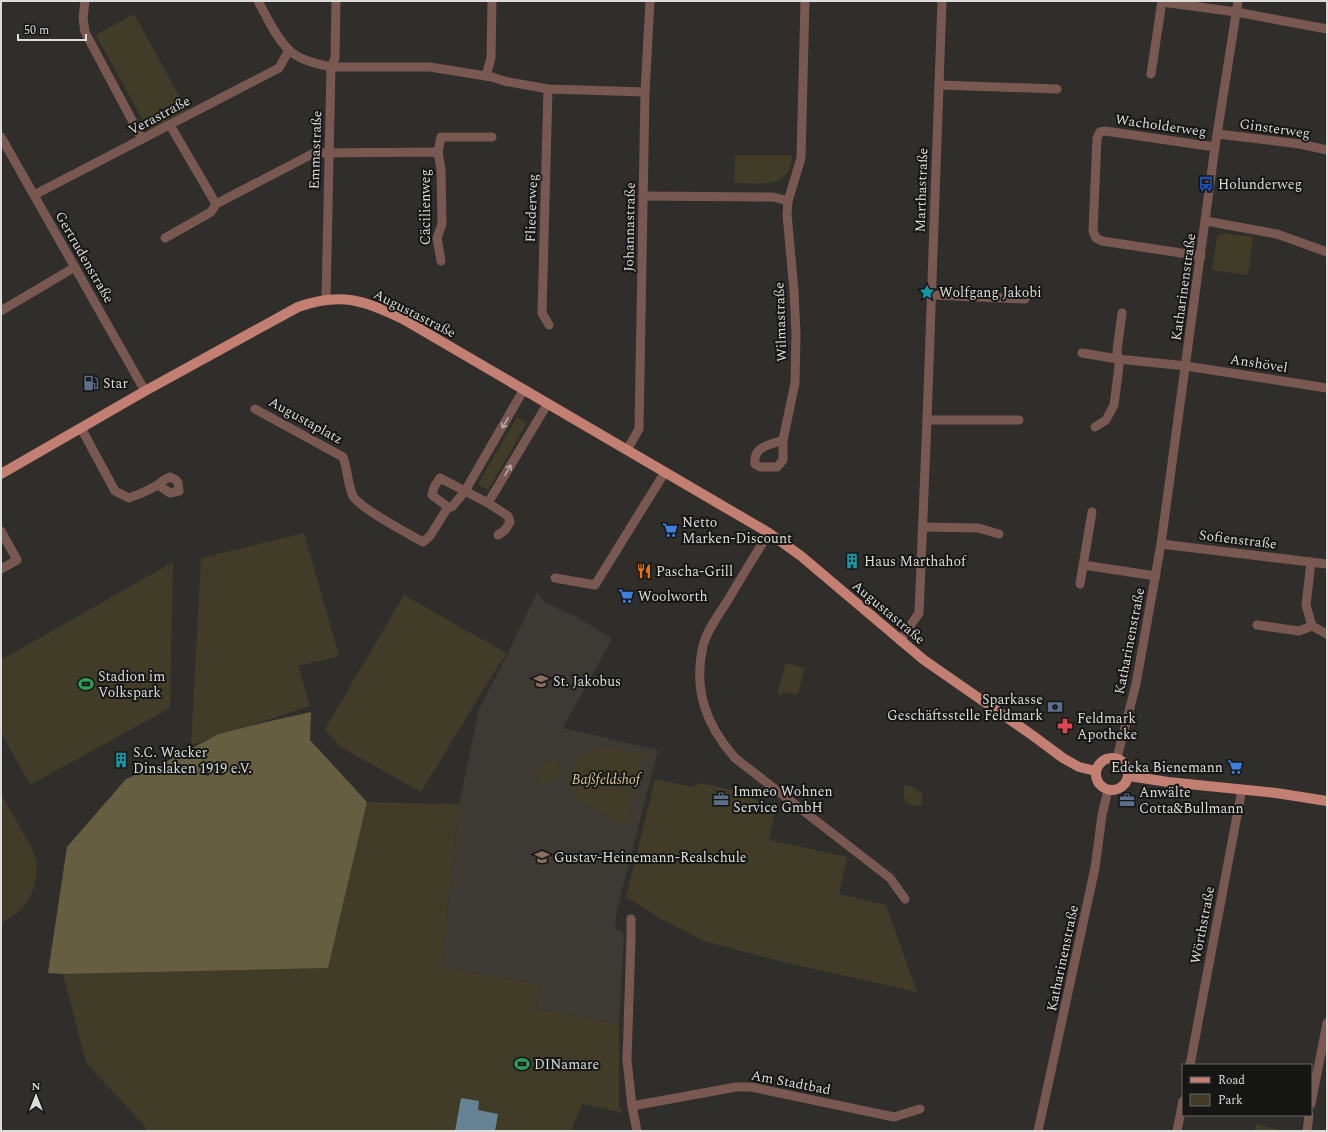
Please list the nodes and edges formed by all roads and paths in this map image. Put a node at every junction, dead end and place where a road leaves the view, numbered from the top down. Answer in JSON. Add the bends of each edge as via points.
{"nodes":[{"id":1,"x":85,"y":1,"type":"edge"},
{"id":2,"x":258,"y":1,"type":"edge"},
{"id":3,"x":336,"y":1,"type":"edge"},
{"id":4,"x":492,"y":1,"type":"edge"},
{"id":5,"x":650,"y":1,"type":"edge"},
{"id":6,"x":805,"y":1,"type":"edge"},
{"id":7,"x":942,"y":1,"type":"edge"},
{"id":8,"x":1238,"y":1,"type":"edge"},
{"id":9,"x":1162,"y":2,"type":"edge"},
{"id":10,"x":1236,"y":12,"type":"junction"},
{"id":11,"x":1327,"y":29,"type":"edge"},
{"id":12,"x":289,"y":50,"type":"junction"},
{"id":13,"x":331,"y":67,"type":"junction"},
{"id":14,"x":1151,"y":74,"type":"dead end"},
{"id":15,"x":486,"y":76,"type":"junction"},
{"id":16,"x":939,"y":85,"type":"junction"},
{"id":17,"x":548,"y":89,"type":"junction"},
{"id":18,"x":1057,"y":89,"type":"dead end"},
{"id":19,"x":645,"y":92,"type":"junction"},
{"id":20,"x":170,"y":125,"type":"junction"},
{"id":21,"x":1218,"y":134,"type":"junction"},
{"id":22,"x":1,"y":137,"type":"edge"},
{"id":23,"x":492,"y":137,"type":"dead end"},
{"id":24,"x":142,"y":139,"type":"junction"},
{"id":25,"x":1216,"y":148,"type":"junction"},
{"id":26,"x":1327,"y":150,"type":"edge"},
{"id":27,"x":438,"y":152,"type":"junction"},
{"id":28,"x":328,"y":153,"type":"junction"},
{"id":29,"x":34,"y":195,"type":"junction"},
{"id":30,"x":643,"y":196,"type":"junction"},
{"id":31,"x":788,"y":201,"type":"junction"},
{"id":32,"x":216,"y":204,"type":"junction"},
{"id":33,"x":1206,"y":221,"type":"junction"},
{"id":34,"x":164,"y":238,"type":"dead end"},
{"id":35,"x":1327,"y":252,"type":"edge"},
{"id":36,"x":1201,"y":256,"type":"junction"},
{"id":37,"x":441,"y":261,"type":"dead end"},
{"id":38,"x":75,"y":267,"type":"junction"},
{"id":39,"x":932,"y":295,"type":"junction"},
{"id":40,"x":1025,"y":299,"type":"dead end"},
{"id":41,"x":326,"y":300,"type":"junction"},
{"id":42,"x":1,"y":311,"type":"edge"},
{"id":43,"x":1122,"y":313,"type":"dead end"},
{"id":44,"x":549,"y":325,"type":"dead end"},
{"id":45,"x":1082,"y":353,"type":"dead end"},
{"id":46,"x":1118,"y":359,"type":"junction"},
{"id":47,"x":1186,"y":366,"type":"junction"},
{"id":48,"x":1327,"y":388,"type":"edge"},
{"id":49,"x":524,"y":389,"type":"junction"},
{"id":50,"x":145,"y":391,"type":"junction"},
{"id":51,"x":548,"y":403,"type":"junction"},
{"id":52,"x":255,"y":408,"type":"dead end"},
{"id":53,"x":927,"y":420,"type":"junction"},
{"id":54,"x":1019,"y":420,"type":"dead end"},
{"id":55,"x":1095,"y":427,"type":"dead end"},
{"id":56,"x":81,"y":428,"type":"junction"},
{"id":57,"x":783,"y":440,"type":"dead end"},
{"id":58,"x":627,"y":450,"type":"junction"},
{"id":59,"x":665,"y":472,"type":"junction"},
{"id":60,"x":1,"y":474,"type":"edge"},
{"id":61,"x":158,"y":485,"type":"dead end"},
{"id":62,"x":465,"y":492,"type":"junction"},
{"id":63,"x":488,"y":503,"type":"junction"},
{"id":64,"x":448,"y":507,"type":"junction"},
{"id":65,"x":1092,"y":512,"type":"dead end"},
{"id":66,"x":923,"y":527,"type":"junction"},
{"id":67,"x":1,"y":531,"type":"edge"},
{"id":68,"x":769,"y":533,"type":"junction"},
{"id":69,"x":999,"y":534,"type":"dead end"},
{"id":70,"x":498,"y":535,"type":"dead end"},
{"id":71,"x":1161,"y":544,"type":"junction"},
{"id":72,"x":1311,"y":562,"type":"junction"},
{"id":73,"x":1327,"y":564,"type":"edge"},
{"id":74,"x":1083,"y":565,"type":"junction"},
{"id":75,"x":1,"y":569,"type":"edge"},
{"id":76,"x":1156,"y":576,"type":"junction"},
{"id":77,"x":555,"y":578,"type":"dead end"},
{"id":78,"x":1080,"y":584,"type":"dead end"},
{"id":79,"x":1257,"y":625,"type":"dead end"},
{"id":80,"x":1312,"y":626,"type":"junction"},
{"id":81,"x":1327,"y":634,"type":"edge"},
{"id":82,"x":900,"y":641,"type":"junction"},
{"id":83,"x":1117,"y":758,"type":"junction"},
{"id":84,"x":1096,"y":771,"type":"junction"},
{"id":85,"x":1129,"y":776,"type":"junction"},
{"id":86,"x":1242,"y":789,"type":"junction"},
{"id":87,"x":1108,"y":790,"type":"junction"},
{"id":88,"x":1327,"y":800,"type":"edge"},
{"id":89,"x":905,"y":900,"type":"dead end"},
{"id":90,"x":631,"y":919,"type":"dead end"},
{"id":91,"x":1327,"y":1027,"type":"edge"},
{"id":92,"x":1190,"y":1064,"type":"edge"},
{"id":93,"x":1312,"y":1099,"type":"edge"},
{"id":94,"x":632,"y":1106,"type":"junction"},
{"id":95,"x":1182,"y":1106,"type":"edge"},
{"id":96,"x":920,"y":1109,"type":"dead end"},
{"id":97,"x":1309,"y":1116,"type":"edge"},
{"id":98,"x":637,"y":1131,"type":"edge"},
{"id":99,"x":1038,"y":1131,"type":"edge"},
{"id":100,"x":1177,"y":1131,"type":"edge"},
{"id":101,"x":1307,"y":1131,"type":"edge"}],
"edges":[{"from":1,"to":24,"type":"street","via":[[85,32]]},
{"from":2,"to":12,"type":"street","via":[[279,39]]},
{"from":3,"to":13,"type":"street","name":"Emmastraße","via":[[335,58]]},
{"from":4,"to":15,"type":"street","via":[[491,58]]},
{"from":5,"to":19,"type":"street","name":"Johannastraße"},
{"from":6,"to":31,"type":"street","name":"Wilmastraße","via":[[801,158]]},
{"from":7,"to":16,"type":"street","name":"Marthastraße"},
{"from":8,"to":10,"type":"street","name":"Katharinenstraße"},
{"from":9,"to":10,"type":"street"},
{"from":9,"to":14,"type":"street"},
{"from":10,"to":11,"type":"street"},
{"from":10,"to":21,"type":"street","name":"Katharinenstraße"},
{"from":12,"to":13,"type":"street","via":[[300,57]]},
{"from":12,"to":20,"type":"street","name":"Verastraße","via":[[279,68]]},
{"from":13,"to":15,"type":"street","via":[[430,68]]},
{"from":13,"to":28,"type":"street","name":"Emmastraße"},
{"from":15,"to":17,"type":"street"},
{"from":16,"to":18,"type":"street"},
{"from":16,"to":39,"type":"street","name":"Marthastraße"},
{"from":17,"to":19,"type":"street"},
{"from":17,"to":44,"type":"street","name":"Fliederweg","via":[[542,313]]},
{"from":19,"to":30,"type":"street","name":"Johannastraße"},
{"from":20,"to":24,"type":"street","name":"Verastraße"},
{"from":20,"to":32,"type":"street"},
{"from":21,"to":25,"type":"street","name":"Katharinenstraße"},
{"from":21,"to":26,"type":"street","name":"Ginsterweg","via":[[1300,144]]},
{"from":22,"to":29,"type":"street","name":"Gertrudenstraße"},
{"from":23,"to":27,"type":"street","name":"Cäcilienweg","via":[[441,137]]},
{"from":24,"to":29,"type":"street","name":"Verastraße"},
{"from":25,"to":33,"type":"street","name":"Katharinenstraße"},
{"from":25,"to":36,"type":"street","name":"Wacholderweg","via":[[1105,131],[1100,132],[1097,138],[1093,231],[1096,238]]},
{"from":27,"to":28,"type":"street","name":"Cäcilienweg"},
{"from":27,"to":37,"type":"street","name":"Cäcilienweg","via":[[441,169],[442,224],[437,238]]},
{"from":28,"to":32,"type":"street","name":"Cäcilienweg","via":[[314,153]]},
{"from":28,"to":41,"type":"street","name":"Emmastraße"},
{"from":29,"to":38,"type":"street","name":"Gertrudenstraße"},
{"from":30,"to":31,"type":"street","via":[[773,197]]},
{"from":30,"to":58,"type":"street","name":"Johannastraße","via":[[639,429]]},
{"from":31,"to":57,"type":"street","name":"Wilmastraße","via":[[787,224],[796,334],[795,383]]},
{"from":32,"to":34,"type":"street","name":"Cäcilienweg","via":[[211,212]]},
{"from":33,"to":35,"type":"street","via":[[1277,234]]},
{"from":33,"to":36,"type":"street","name":"Katharinenstraße"},
{"from":36,"to":47,"type":"street","name":"Katharinenstraße"},
{"from":38,"to":42,"type":"street"},
{"from":38,"to":50,"type":"street","name":"Gertrudenstraße"},
{"from":39,"to":40,"type":"street"},
{"from":39,"to":53,"type":"street","name":"Marthastraße"},
{"from":41,"to":49,"type":"main road","name":"Augustastraße","via":[[350,299],[381,308]]},
{"from":41,"to":50,"type":"main road","name":"Augustastraße","via":[[298,307]]},
{"from":43,"to":46,"type":"street"},
{"from":45,"to":46,"type":"street","name":"Anshövel"},
{"from":46,"to":47,"type":"street","name":"Anshövel"},
{"from":46,"to":55,"type":"street","via":[[1120,366],[1114,405],[1106,420]]},
{"from":47,"to":48,"type":"street","name":"Anshövel"},
{"from":47,"to":71,"type":"street","name":"Katharinenstraße"},
{"from":49,"to":51,"type":"main road","name":"Augustastraße"},
{"from":49,"to":62,"type":"street","name":"Augustaplatz","one_way":true},
{"from":50,"to":56,"type":"main road","name":"Augustastraße"},
{"from":51,"to":58,"type":"main road","name":"Augustastraße"},
{"from":63,"to":51,"type":"street","one_way":true},
{"from":52,"to":64,"type":"street","name":"Augustaplatz","via":[[344,457],[348,483],[354,497],[364,507],[423,542],[430,536]]},
{"from":53,"to":54,"type":"street"},
{"from":53,"to":66,"type":"street","name":"Marthastraße"},
{"from":56,"to":60,"type":"main road","name":"Augustastraße"},
{"from":56,"to":61,"type":"street","via":[[115,491],[129,498]]},
{"from":58,"to":59,"type":"main road","name":"Augustastraße"},
{"from":59,"to":68,"type":"main road","name":"Augustastraße"},
{"from":59,"to":77,"type":"street","via":[[595,585]]},
{"from":62,"to":63,"type":"street"},
{"from":62,"to":64,"type":"street","name":"Augustaplatz","via":[[452,507]]},
{"from":62,"to":64,"type":"street","via":[[440,478],[432,495]]},
{"from":63,"to":70,"type":"street","via":[[508,516],[510,522]]},
{"from":65,"to":74,"type":"street"},
{"from":66,"to":69,"type":"street","via":[[978,528]]},
{"from":66,"to":82,"type":"street","name":"Marthastraße","via":[[919,613]]},
{"from":67,"to":75,"type":"street","via":[[17,560]]},
{"from":68,"to":82,"type":"main road","name":"Augustastraße","via":[[801,556]]},
{"from":68,"to":89,"type":"street","via":[[713,624],[703,645],[700,685],[708,717],[718,738],[735,758],[890,878]]},
{"from":71,"to":72,"type":"street","name":"Sofienstraße"},
{"from":71,"to":76,"type":"street","name":"Katharinenstraße"},
{"from":72,"to":73,"type":"street","name":"Sofienstraße"},
{"from":72,"to":80,"type":"street","via":[[1306,605]]},
{"from":74,"to":76,"type":"street","name":"Katharinenstraße"},
{"from":74,"to":78,"type":"street"},
{"from":76,"to":83,"type":"street","name":"Katharinenstraße","via":[[1136,684]]},
{"from":79,"to":80,"type":"street","via":[[1300,631]]},
{"from":80,"to":81,"type":"street"},
{"from":82,"to":84,"type":"main road","name":"Augustastraße","via":[[1063,758],[1079,767]]},
{"from":83,"to":84,"type":"main road","via":[[1101,761]]},
{"from":83,"to":85,"type":"main road","via":[[1126,764]]},
{"from":84,"to":87,"type":"main road","via":[[1100,784]]},
{"from":85,"to":86,"type":"main road"},
{"from":85,"to":87,"type":"main road","via":[[1124,786]]},
{"from":86,"to":88,"type":"main road"},
{"from":86,"to":92,"type":"street","name":"Wörthstraße"},
{"from":87,"to":99,"type":"street","name":"Katharinenstraße","via":[[1095,868]]},
{"from":90,"to":94,"type":"street","via":[[627,1060]]},
{"from":91,"to":93,"type":"street"},
{"from":94,"to":96,"type":"street","name":"Am Stadtbad","via":[[736,1087],[751,1087],[894,1117]]},
{"from":94,"to":98,"type":"street"},
{"from":95,"to":100,"type":"street"},
{"from":97,"to":101,"type":"street"}]}
